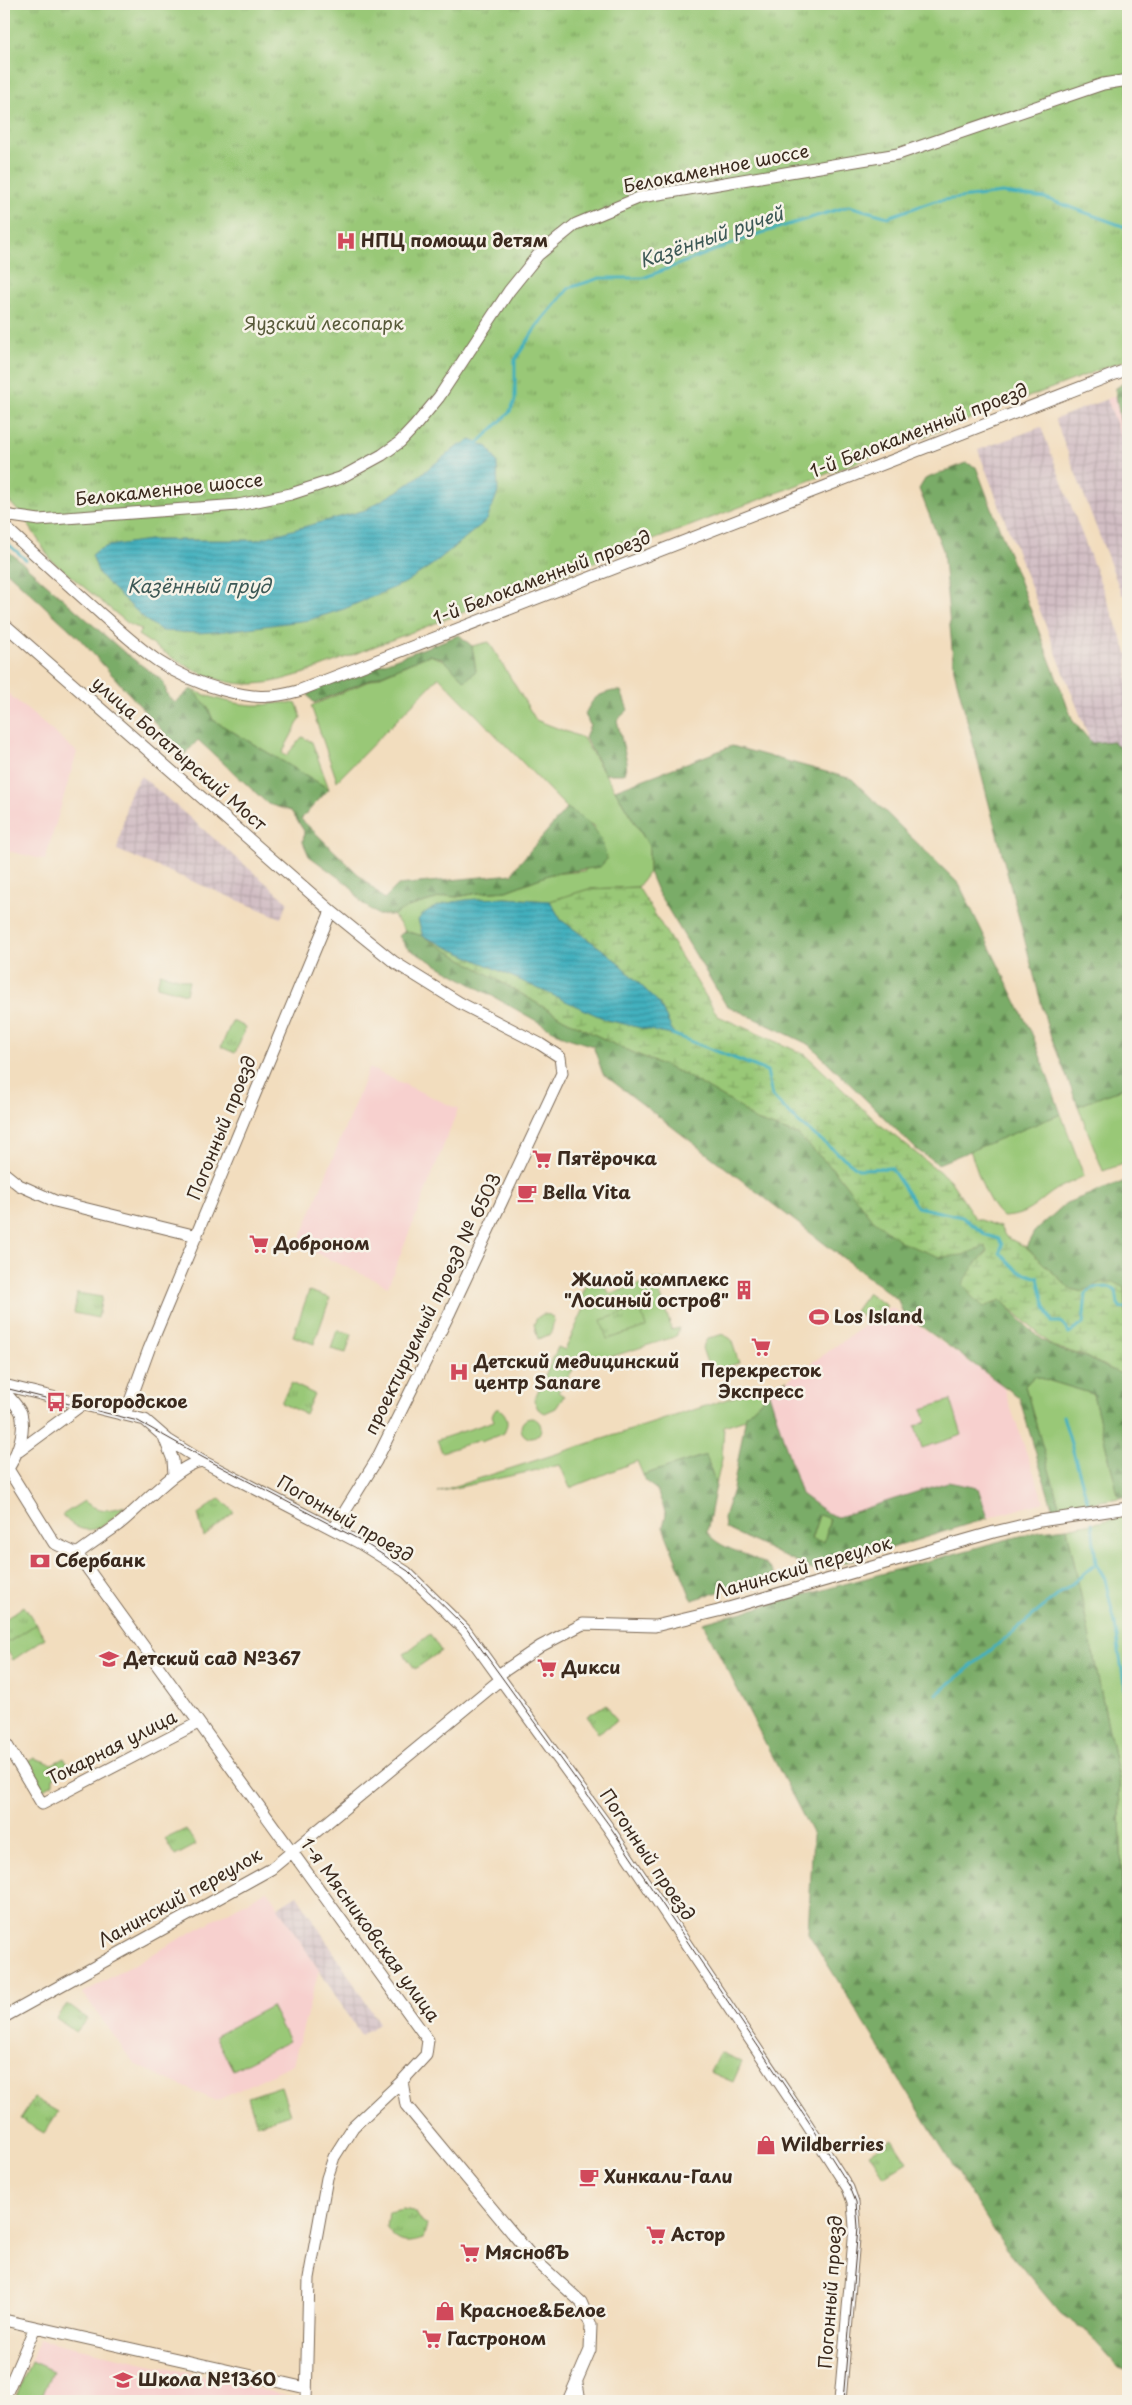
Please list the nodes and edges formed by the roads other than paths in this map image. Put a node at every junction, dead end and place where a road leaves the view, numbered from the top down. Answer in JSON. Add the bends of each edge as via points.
{"nodes":[{"id":1,"x":1128,"y":80,"type":"edge"},
{"id":2,"x":1128,"y":369,"type":"edge"},
{"id":3,"x":4,"y":514,"type":"edge"},
{"id":4,"x":4,"y":526,"type":"edge"},
{"id":5,"x":4,"y":624,"type":"edge"},
{"id":6,"x":331,"y":910,"type":"junction"},
{"id":7,"x":555,"y":1090,"type":"joint"},
{"id":8,"x":4,"y":1173,"type":"edge"},
{"id":9,"x":197,"y":1236,"type":"junction"},
{"id":10,"x":4,"y":1385,"type":"edge"},
{"id":11,"x":4,"y":1391,"type":"edge"},
{"id":12,"x":80,"y":1406,"type":"junction"},
{"id":13,"x":125,"y":1416,"type":"junction"},
{"id":14,"x":163,"y":1435,"type":"junction"},
{"id":15,"x":19,"y":1451,"type":"junction"},
{"id":16,"x":202,"y":1461,"type":"junction"},
{"id":17,"x":6,"y":1471,"type":"edge"},
{"id":18,"x":174,"y":1475,"type":"junction"},
{"id":19,"x":1128,"y":1508,"type":"edge"},
{"id":20,"x":334,"y":1529,"type":"junction"},
{"id":21,"x":76,"y":1554,"type":"junction"},
{"id":22,"x":499,"y":1677,"type":"junction"},
{"id":23,"x":198,"y":1723,"type":"junction"},
{"id":24,"x":4,"y":1740,"type":"edge"},
{"id":25,"x":291,"y":1851,"type":"junction"},
{"id":26,"x":4,"y":2017,"type":"edge"},
{"id":27,"x":402,"y":2081,"type":"junction"},
{"id":28,"x":4,"y":2320,"type":"edge"},
{"id":29,"x":35,"y":2327,"type":"junction"},
{"id":30,"x":577,"y":2381,"type":"junction"},
{"id":31,"x":306,"y":2388,"type":"junction"},
{"id":32,"x":4,"y":2399,"type":"edge"},
{"id":33,"x":306,"y":2401,"type":"edge"},
{"id":34,"x":568,"y":2401,"type":"edge"},
{"id":35,"x":580,"y":2401,"type":"edge"},
{"id":36,"x":840,"y":2401,"type":"edge"}],
"edges":[{"from":1,"to":3,"type":"street","name":"Белокаменное шоссе","via":[[1103,84],[898,154],[642,197],[576,224],[538,255],[509,291],[439,397],[415,426],[382,456],[340,478],[291,494],[238,505],[39,520]]},
{"from":2,"to":4,"type":"street","name":"1-й Белокаменный проезд","via":[[280,696],[249,697],[219,689],[189,680],[156,661]]},
{"from":5,"to":6,"type":"street","name":"улица Богатырский Мост"},
{"from":6,"to":7,"type":"street","name":"улица Богатырский Мост","via":[[394,962],[460,1003],[560,1057],[562,1074]]},
{"from":6,"to":9,"type":"street","name":"Погонный проезд"},
{"from":7,"to":20,"type":"street","name":"проектируемый проезд № 6503","via":[[376,1461]]},
{"from":8,"to":9,"type":"street","via":[[19,1185],[55,1201]]},
{"from":9,"to":13,"type":"street","name":"Погонный проезд","via":[[149,1349]]},
{"from":10,"to":12,"type":"street"},
{"from":11,"to":15,"type":"street","via":[[20,1412],[22,1434]]},
{"from":12,"to":13,"type":"street"},
{"from":12,"to":15,"type":"street"},
{"from":13,"to":14,"type":"street","via":[[145,1420]]},
{"from":14,"to":16,"type":"street","name":"Погонный проезд"},
{"from":14,"to":18,"type":"street","via":[[173,1460]]},
{"from":15,"to":17,"type":"street"},
{"from":16,"to":18,"type":"street","via":[[184,1467]]},
{"from":16,"to":20,"type":"street","name":"Погонный проезд"},
{"from":17,"to":21,"type":"street","via":[[54,1543]]},
{"from":18,"to":21,"type":"street","via":[[118,1525]]},
{"from":19,"to":22,"type":"street","name":"Ланинский переулок","via":[[1040,1521],[994,1532],[655,1626],[583,1624],[541,1646]]},
{"from":20,"to":22,"type":"street","name":"Погонный проезд","via":[[406,1572],[465,1630]]},
{"from":21,"to":23,"type":"street","name":"1-я Мясниковская улица"},
{"from":22,"to":25,"type":"street","name":"Ланинский переулок"},
{"from":22,"to":36,"type":"street","name":"Погонный проезд","via":[[607,1826],[848,2188],[855,2226]]},
{"from":23,"to":24,"type":"street","name":"Токарная улица","via":[[42,1804]]},
{"from":23,"to":25,"type":"street","name":"1-я Мясниковская улица"},
{"from":25,"to":26,"type":"street","name":"Ланинский переулок","via":[[271,1869]]},
{"from":25,"to":27,"type":"street","name":"1-я Мясниковская улица","via":[[428,2040],[426,2055]]},
{"from":27,"to":30,"type":"street","via":[[406,2106],[534,2259],[581,2302],[591,2325],[590,2350]]},
{"from":27,"to":31,"type":"street","name":"1-я Мясниковская улица","via":[[358,2121],[332,2162],[309,2278]]},
{"from":28,"to":29,"type":"street"},
{"from":29,"to":31,"type":"street"},
{"from":29,"to":32,"type":"street"},
{"from":30,"to":34,"type":"street"},
{"from":30,"to":35,"type":"street"},
{"from":31,"to":33,"type":"street","name":"1-я Мясниковская улица"}]}
